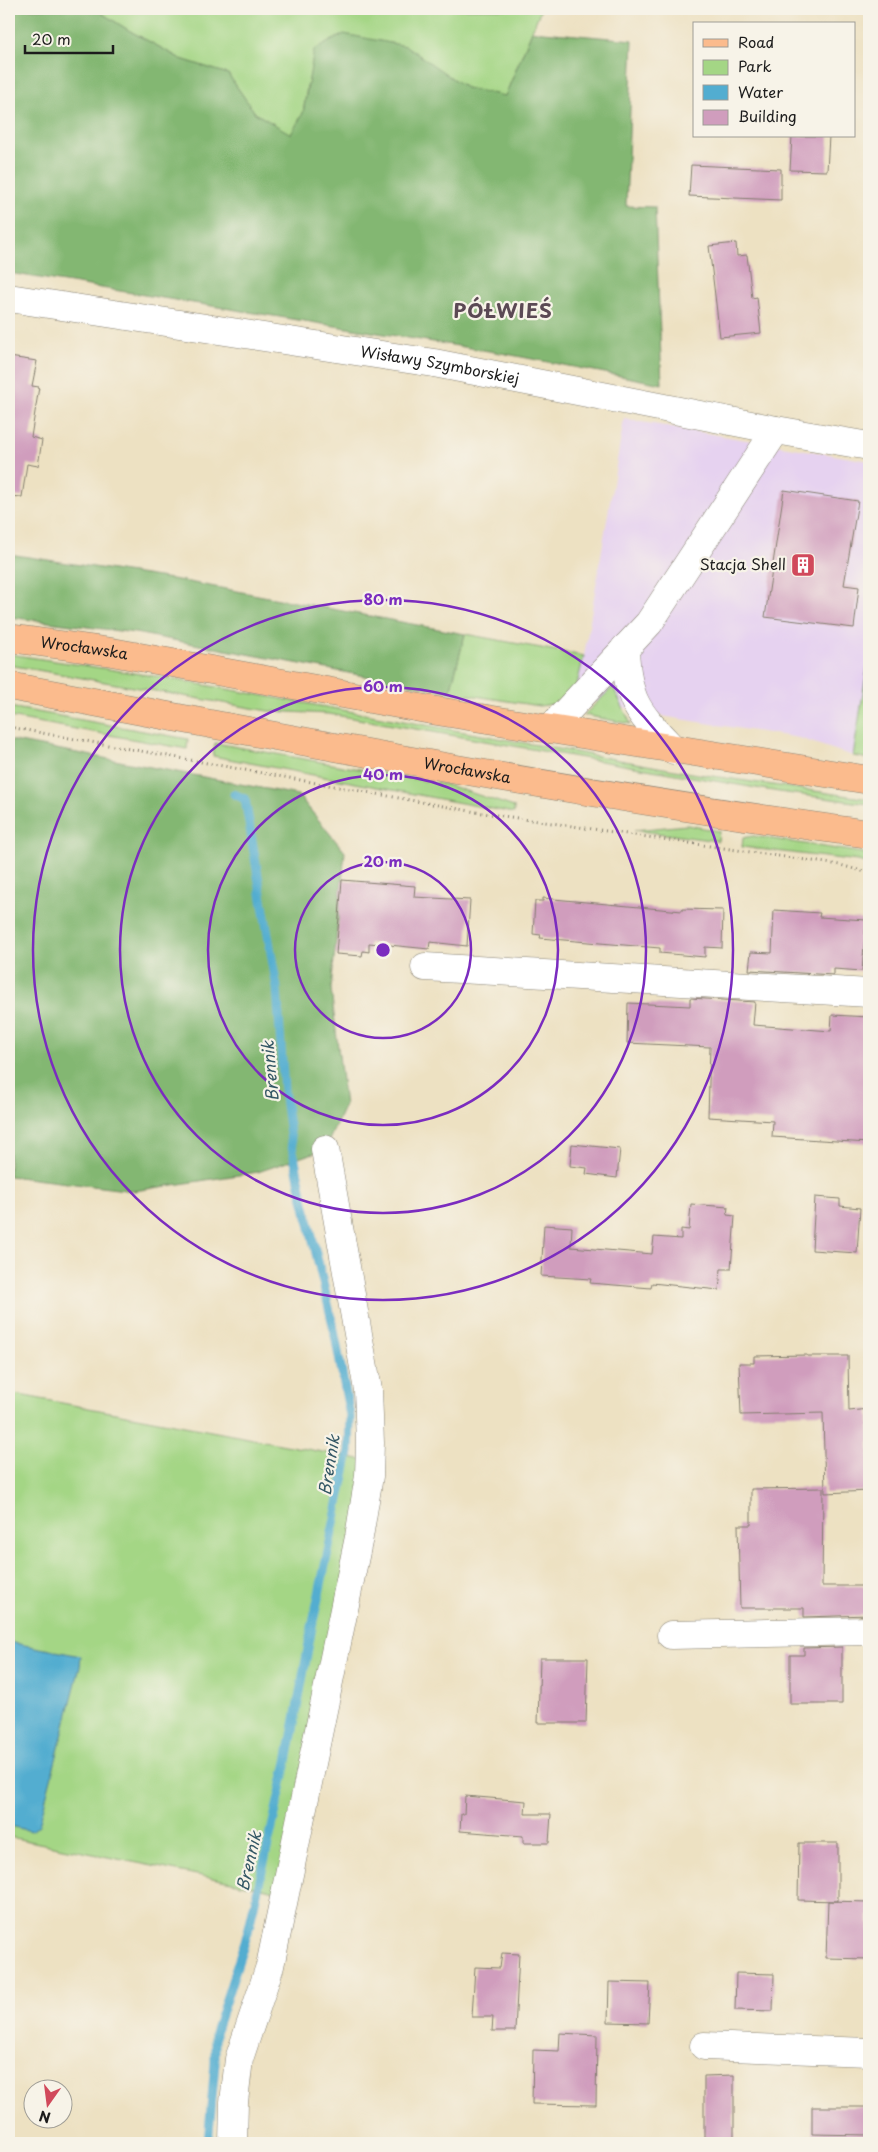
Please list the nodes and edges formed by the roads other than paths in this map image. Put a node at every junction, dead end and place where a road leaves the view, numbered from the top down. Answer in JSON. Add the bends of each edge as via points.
{"nodes":[{"id":1,"x":9,"y":298,"type":"edge"},
{"id":2,"x":776,"y":430,"type":"junction"},
{"id":3,"x":869,"y":446,"type":"edge"},
{"id":4,"x":9,"y":638,"type":"edge"},
{"id":5,"x":625,"y":648,"type":"junction"},
{"id":6,"x":9,"y":686,"type":"edge"},
{"id":7,"x":550,"y":729,"type":"junction"},
{"id":8,"x":674,"y":750,"type":"junction"},
{"id":9,"x":869,"y":780,"type":"edge"},
{"id":10,"x":869,"y":834,"type":"edge"},
{"id":11,"x":425,"y":967,"type":"dead end"},
{"id":12,"x":869,"y":993,"type":"edge"},
{"id":13,"x":325,"y":1149,"type":"dead end"},
{"id":14,"x":869,"y":1631,"type":"edge"},
{"id":15,"x":672,"y":1635,"type":"dead end"},
{"id":16,"x":704,"y":2046,"type":"dead end"},
{"id":17,"x":869,"y":2052,"type":"edge"},
{"id":18,"x":233,"y":2143,"type":"edge"}],
"edges":[{"from":1,"to":2,"type":"street","name":"Wisławy Szymborskiej","via":[[434,363]]},
{"from":2,"to":3,"type":"street","name":"Wisławy Szymborskiej"},
{"from":2,"to":5,"type":"street","via":[[649,623]]},
{"from":4,"to":7,"type":"main road","name":"Wrocławska","via":[[112,652]]},
{"from":5,"to":7,"type":"street"},
{"from":5,"to":8,"type":"street","via":[[631,694],[637,709]]},
{"from":6,"to":10,"type":"main road","name":"Wrocławska","via":[[686,808]]},
{"from":7,"to":8,"type":"main road","name":"Wrocławska"},
{"from":8,"to":9,"type":"main road","name":"Wrocławska"},
{"from":11,"to":12,"type":"street"},
{"from":13,"to":18,"type":"street","via":[[368,1390],[369,1476],[358,1546],[270,1966],[239,2059]]},
{"from":14,"to":15,"type":"street"},
{"from":16,"to":17,"type":"street"}]}
